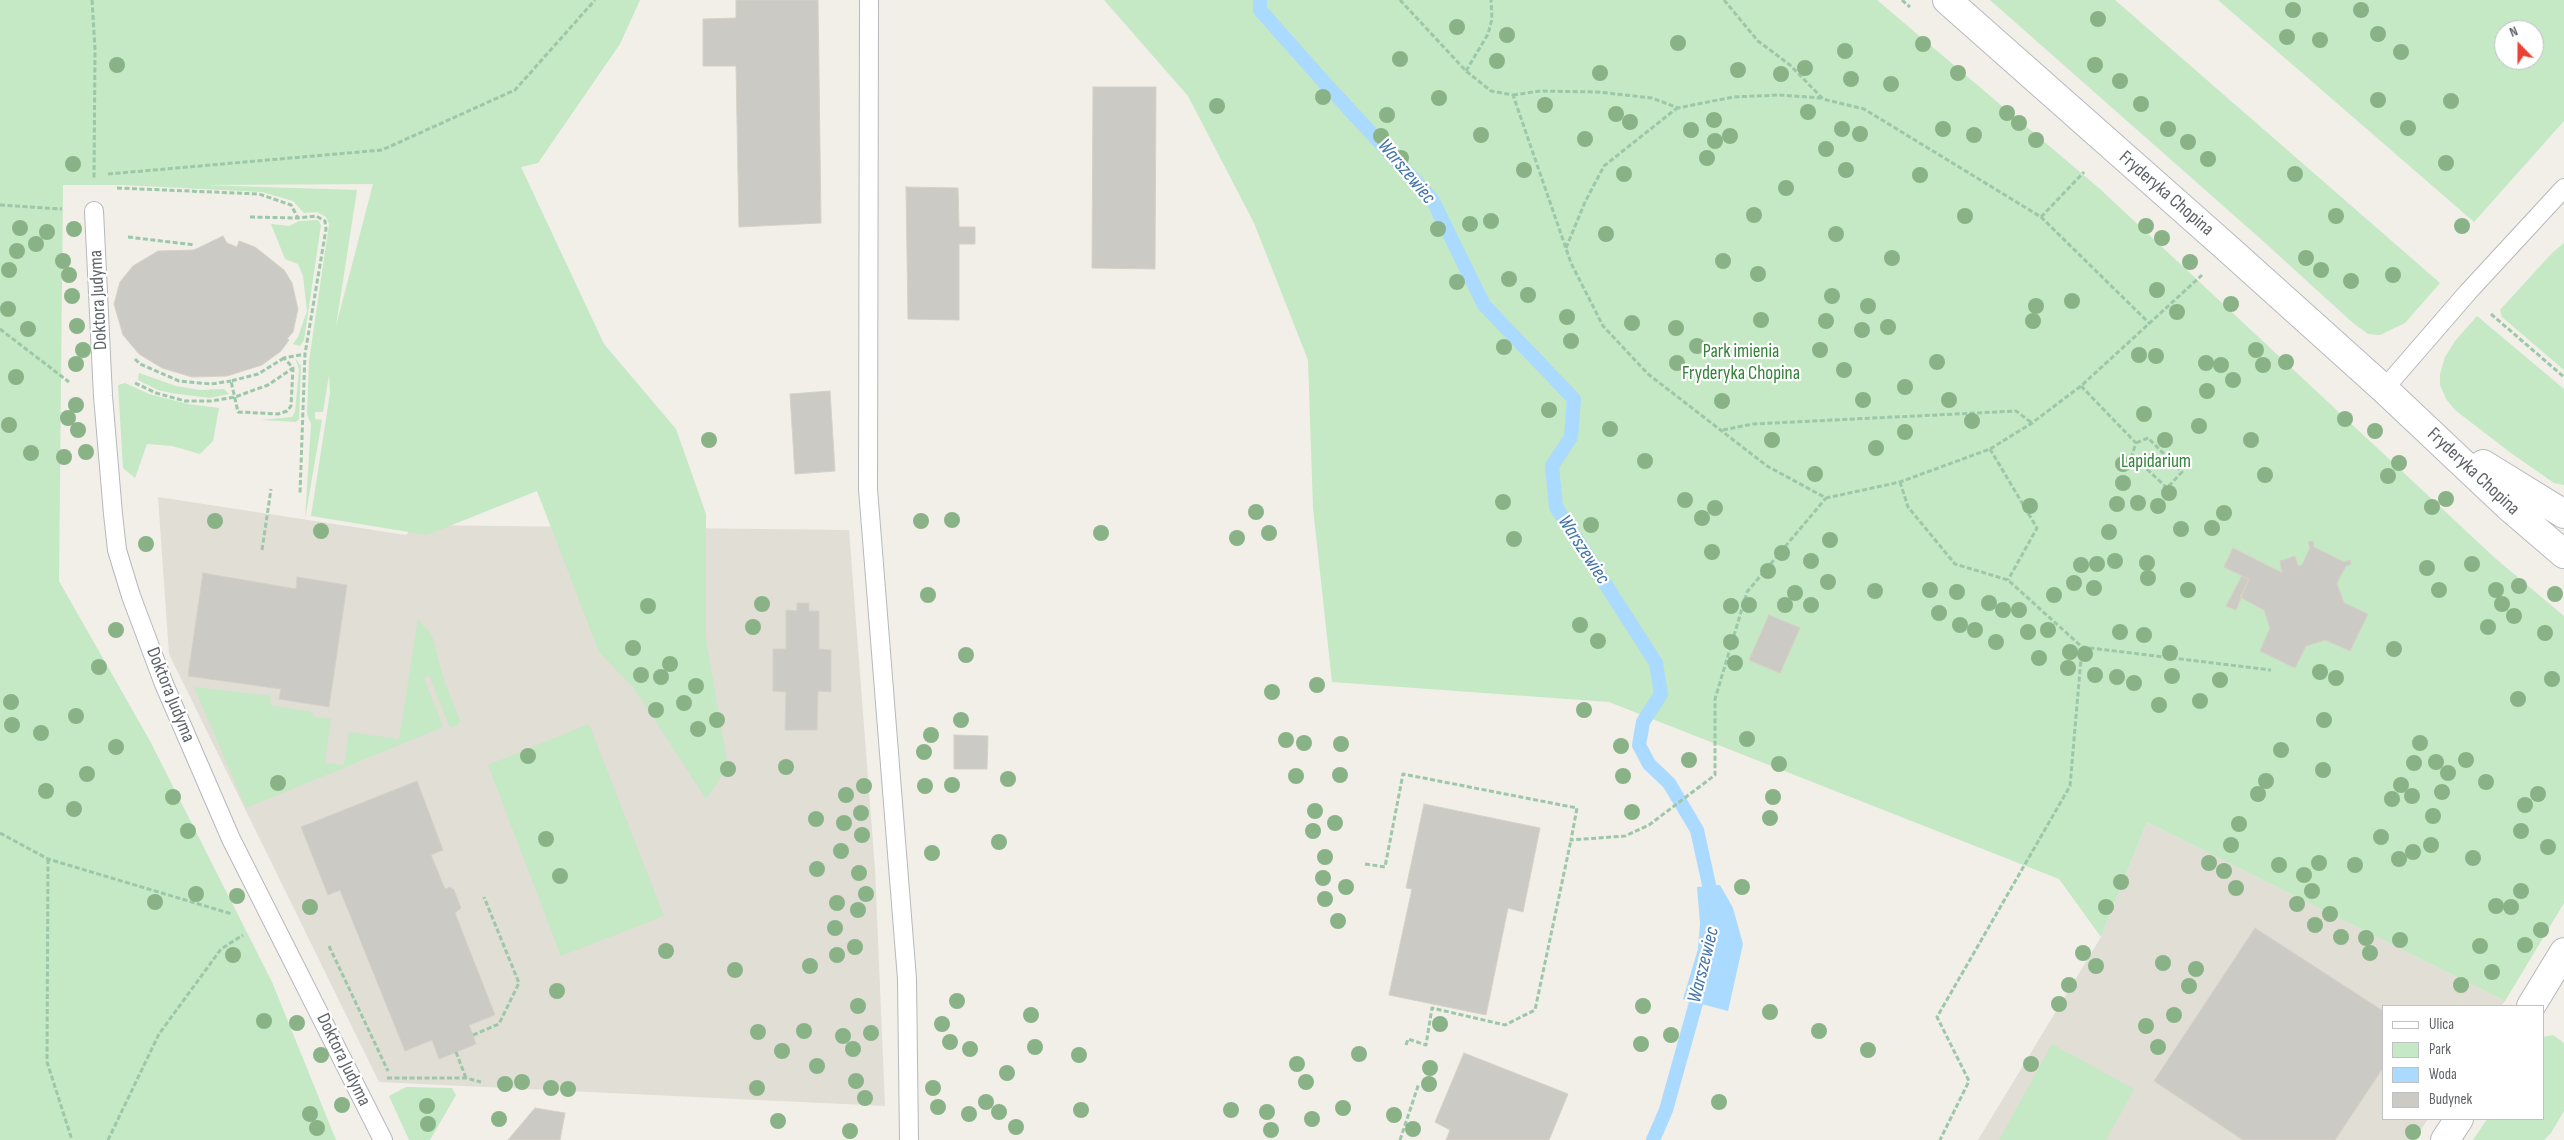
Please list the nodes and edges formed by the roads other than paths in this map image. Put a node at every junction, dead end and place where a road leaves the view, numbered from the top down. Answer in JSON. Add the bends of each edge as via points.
{"nodes":[{"id":1,"x":869,"y":0,"type":"edge"},
{"id":2,"x":1947,"y":0,"type":"edge"},
{"id":3,"x":2564,"y":188,"type":"edge"},
{"id":4,"x":94,"y":211,"type":"road end"},
{"id":5,"x":2384,"y":389,"type":"junction"},
{"id":6,"x":2564,"y":514,"type":"edge"},
{"id":7,"x":2564,"y":554,"type":"edge"},
{"id":8,"x":2564,"y":952,"type":"edge"},
{"id":9,"x":2532,"y":1005,"type":"edge"},
{"id":10,"x":2459,"y":1120,"type":"edge"},
{"id":11,"x":383,"y":1140,"type":"edge"},
{"id":12,"x":909,"y":1140,"type":"edge"},
{"id":13,"x":2445,"y":1140,"type":"edge"}],
"edges":[{"from":1,"to":12,"type":"lane","via":[[868,489],[906,979]]},
{"from":2,"to":5,"type":"street","name":"Fryderyka Chopina"},
{"from":3,"to":5,"type":"lane"},
{"from":4,"to":11,"type":"lane","name":"Doktora Judyma","via":[[103,387],[117,550],[131,596],[164,684],[231,839]]},
{"from":5,"to":6,"type":"street","name":"Fryderyka Chopina","via":[[2494,472]]},
{"from":5,"to":7,"type":"street","name":"Fryderyka Chopina"},
{"from":8,"to":9,"type":"street"},
{"from":10,"to":13,"type":"street"}]}
